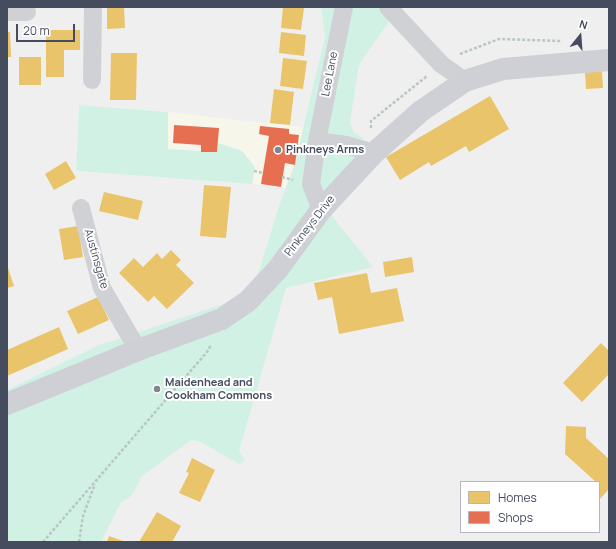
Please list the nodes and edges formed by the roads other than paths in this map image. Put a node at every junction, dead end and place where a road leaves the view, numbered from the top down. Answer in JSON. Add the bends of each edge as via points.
{"nodes":[{"id":1,"x":93,"y":7,"type":"edge"},
{"id":2,"x":344,"y":7,"type":"edge"},
{"id":3,"x":388,"y":7,"type":"edge"},
{"id":4,"x":7,"y":12,"type":"edge"},
{"id":5,"x":27,"y":12,"type":"dead end"},
{"id":6,"x":609,"y":60,"type":"edge"},
{"id":7,"x":92,"y":80,"type":"dead end"},
{"id":8,"x":464,"y":81,"type":"junction"},
{"id":9,"x":317,"y":141,"type":"junction"},
{"id":10,"x":374,"y":153,"type":"junction"},
{"id":11,"x":81,"y":208,"type":"dead end"},
{"id":12,"x":321,"y":210,"type":"junction"},
{"id":13,"x":138,"y":350,"type":"junction"},
{"id":14,"x":7,"y":404,"type":"edge"}],
"edges":[{"from":1,"to":7,"type":"street"},
{"from":2,"to":9,"type":"street","name":"Lee Lane"},
{"from":3,"to":8,"type":"street","via":[[441,64]]},
{"from":4,"to":5,"type":"street"},
{"from":6,"to":8,"type":"street","name":"Pinkneys Drive","via":[[502,69]]},
{"from":8,"to":10,"type":"street","name":"Pinkneys Drive","via":[[421,111]]},
{"from":9,"to":10,"type":"street"},
{"from":9,"to":12,"type":"street","name":"Lee Lane","via":[[310,184]]},
{"from":10,"to":12,"type":"street","name":"Pinkneys Drive"},
{"from":11,"to":13,"type":"street","name":"Austinsgate","via":[[102,288]]},
{"from":12,"to":13,"type":"street","name":"Pinkneys Drive","via":[[278,269],[248,301],[222,319]]},
{"from":13,"to":14,"type":"street","name":"Pinkneys Drive"}]}
